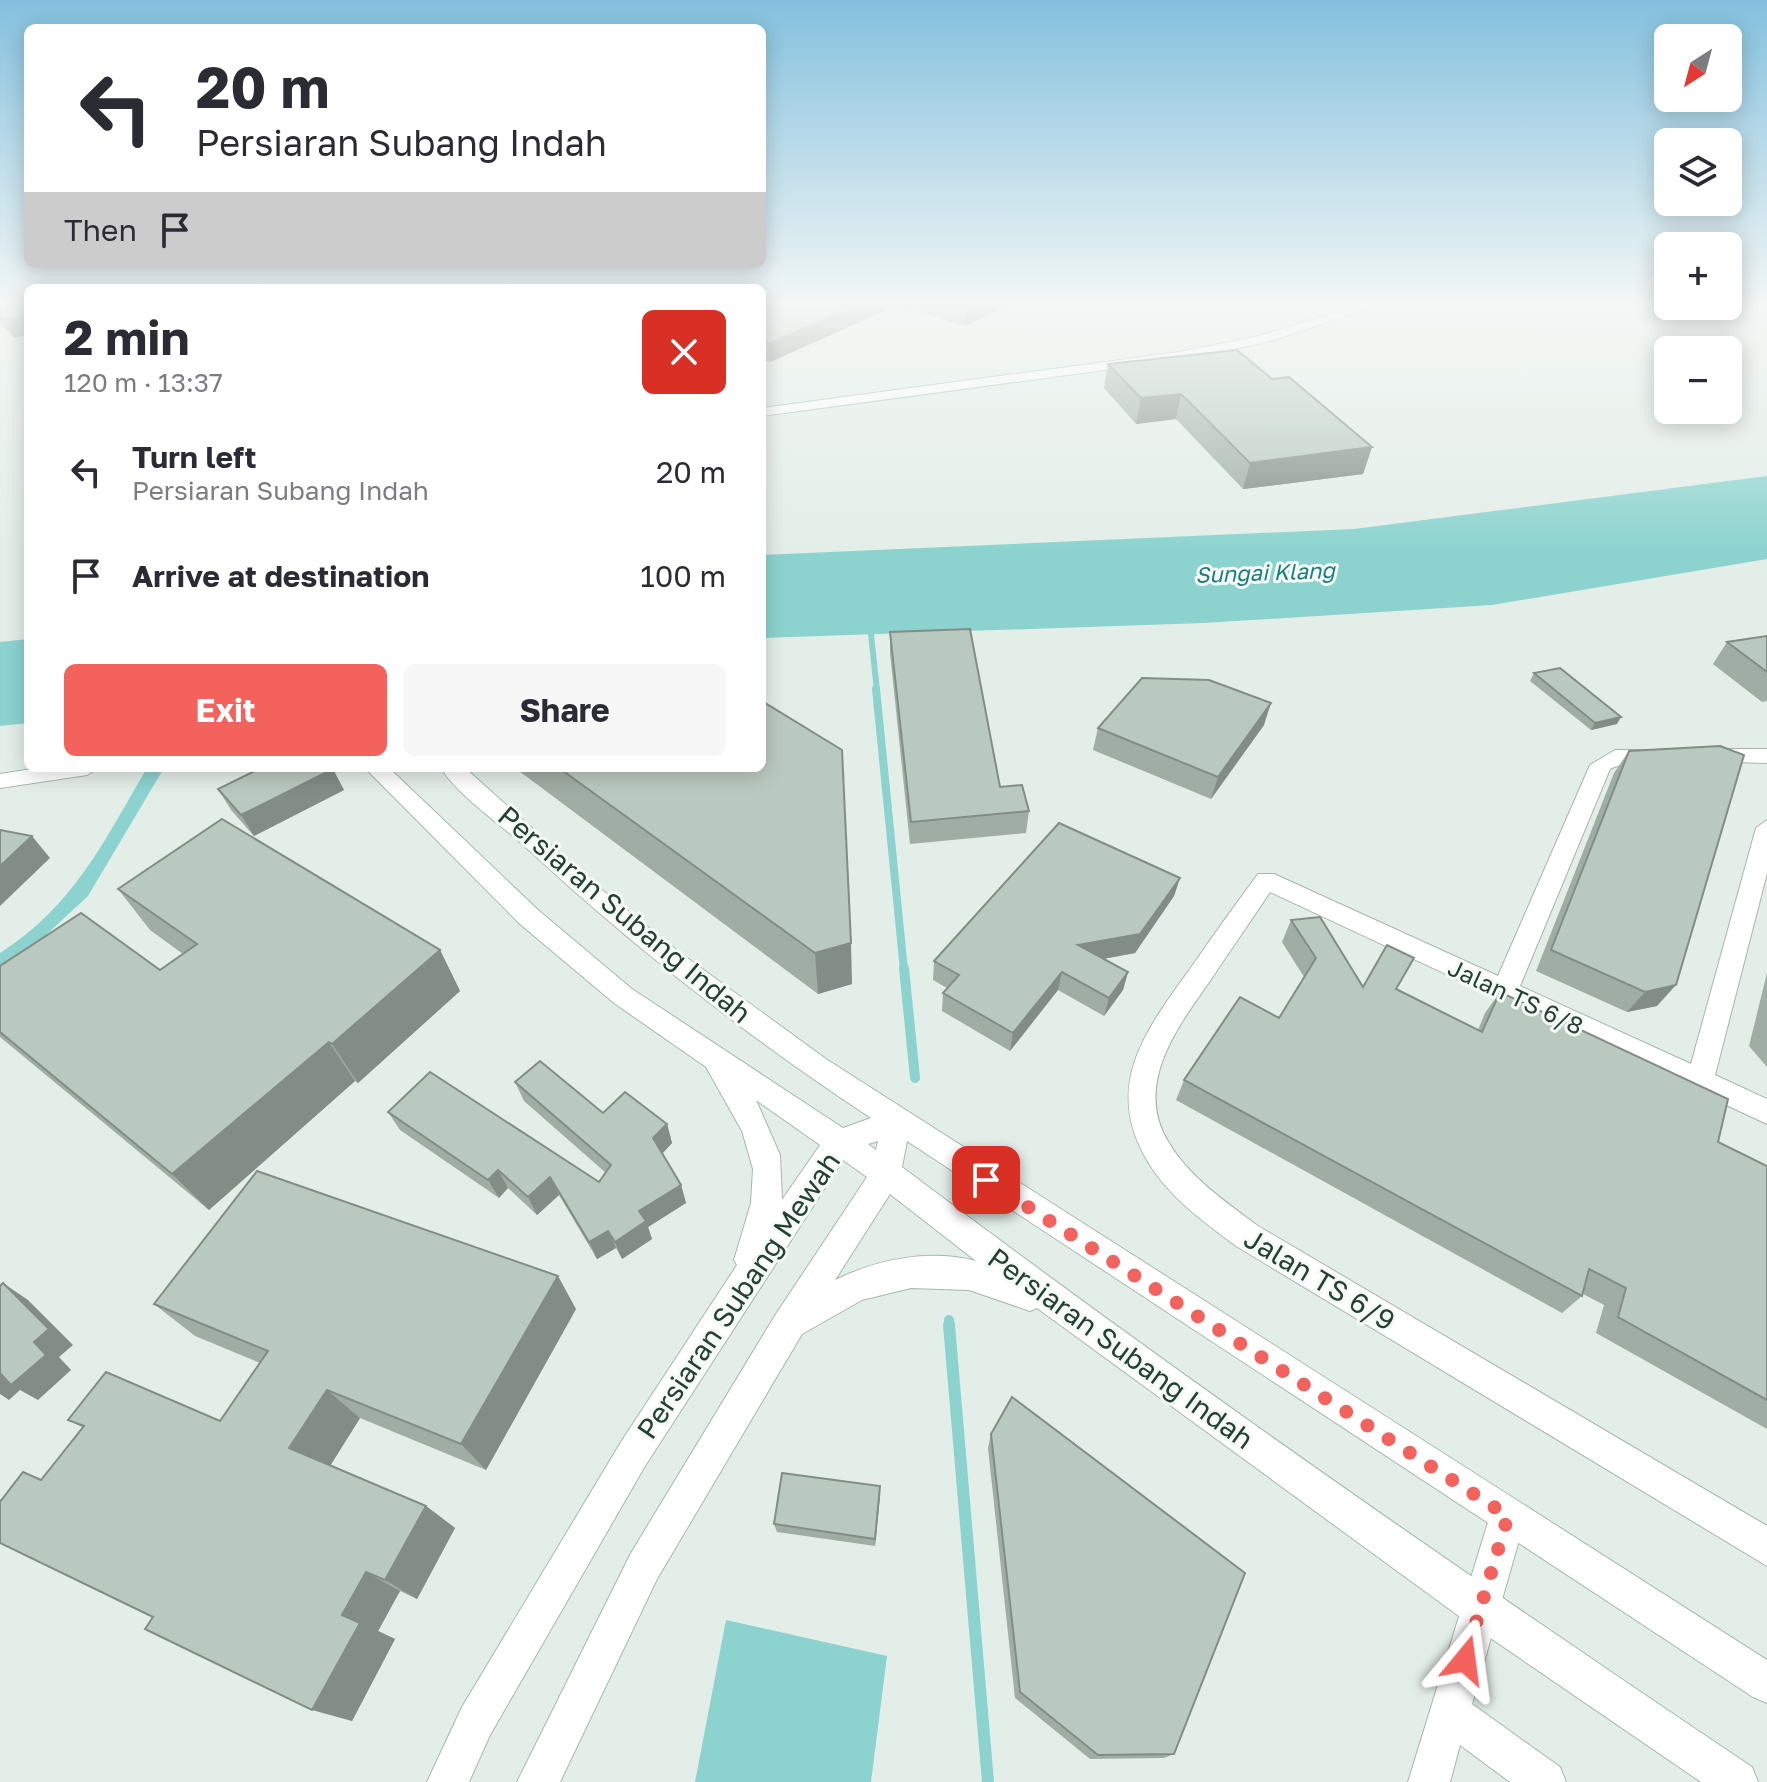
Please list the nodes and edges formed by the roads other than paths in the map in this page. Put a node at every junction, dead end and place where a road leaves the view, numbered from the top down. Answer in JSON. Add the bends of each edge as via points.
{"nodes":[{"id":1,"x":890,"y":384,"type":"edge"},
{"id":2,"x":969,"y":384,"type":"edge"},
{"id":3,"x":766,"y":399,"type":"edge"},
{"id":4,"x":766,"y":411,"type":"edge"},
{"id":5,"x":1767,"y":756,"type":"edge"},
{"id":6,"x":60,"y":772,"type":"edge"},
{"id":7,"x":380,"y":772,"type":"edge"},
{"id":8,"x":456,"y":772,"type":"edge"},
{"id":9,"x":0,"y":781,"type":"edge"},
{"id":10,"x":1767,"y":828,"type":"edge"},
{"id":11,"x":1266,"y":880,"type":"joint"},
{"id":12,"x":1505,"y":991,"type":"junction"},
{"id":13,"x":716,"y":1059,"type":"junction"},
{"id":14,"x":1700,"y":1081,"type":"junction"},
{"id":15,"x":1767,"y":1112,"type":"edge"},
{"id":16,"x":896,"y":1121,"type":"junction"},
{"id":17,"x":839,"y":1142,"type":"junction"},
{"id":18,"x":886,"y":1173,"type":"junction"},
{"id":19,"x":744,"y":1282,"type":"junction"},
{"id":20,"x":1069,"y":1313,"type":"junction"},
{"id":21,"x":788,"y":1326,"type":"junction"},
{"id":22,"x":1508,"y":1516,"type":"junction"},
{"id":23,"x":1767,"y":1547,"type":"edge"},
{"id":24,"x":1481,"y":1608,"type":"junction"},
{"id":25,"x":1767,"y":1683,"type":"edge"},
{"id":26,"x":1450,"y":1713,"type":"junction"},
{"id":27,"x":448,"y":1782,"type":"edge"},
{"id":28,"x":538,"y":1782,"type":"edge"},
{"id":29,"x":1429,"y":1782,"type":"edge"},
{"id":30,"x":1545,"y":1782,"type":"edge"},
{"id":31,"x":1737,"y":1782,"type":"edge"}],
"edges":[{"from":1,"to":3,"type":"street"},
{"from":2,"to":4,"type":"street"},
{"from":5,"to":12,"type":"street","via":[[1615,757],[1601,765]]},
{"from":6,"to":9,"type":"street"},
{"from":7,"to":13,"type":"street","name":"Persiaran Subang Indah","via":[[529,917],[623,996]]},
{"from":8,"to":16,"type":"street","name":"Persiaran Subang Indah","via":[[670,959]]},
{"from":10,"to":14,"type":"street"},
{"from":11,"to":12,"type":"street","name":"Jalan TS 6/8"},
{"from":11,"to":23,"type":"street","name":"Jalan TS 6/9","via":[[1144,1062],[1139,1093],[1145,1129],[1164,1163],[1198,1201],[1247,1236]]},
{"from":12,"to":14,"type":"street","name":"Jalan TS 6/8"},
{"from":13,"to":17,"type":"street","name":"Persiaran Subang Indah"},
{"from":13,"to":19,"type":"street","via":[[753,1124],[769,1170],[762,1221]]},
{"from":14,"to":15,"type":"street","name":"Jalan TS 6/8"},
{"from":16,"to":17,"type":"street","name":"Persiaran Subang Mewah"},
{"from":16,"to":18,"type":"street"},
{"from":16,"to":22,"type":"street","name":"Persiaran Subang Indah"},
{"from":17,"to":18,"type":"street","name":"Persiaran Subang Indah"},
{"from":17,"to":19,"type":"street","name":"Persiaran Subang Mewah"},
{"from":18,"to":20,"type":"street","name":"Persiaran Subang Indah"},
{"from":18,"to":21,"type":"street"},
{"from":19,"to":27,"type":"street","name":"Persiaran Subang Mewah","via":[[633,1454],[476,1721]]},
{"from":20,"to":21,"type":"street","via":[[1002,1282],[952,1269],[889,1275],[833,1295]]},
{"from":20,"to":24,"type":"street","name":"Persiaran Subang Indah"},
{"from":21,"to":28,"type":"street","via":[[644,1566]]},
{"from":22,"to":24,"type":"street"},
{"from":22,"to":25,"type":"street","name":"Persiaran Subang Indah"},
{"from":24,"to":26,"type":"street"},
{"from":24,"to":31,"type":"street","name":"Persiaran Subang Indah"},
{"from":26,"to":29,"type":"street"},
{"from":26,"to":30,"type":"street"}]}
